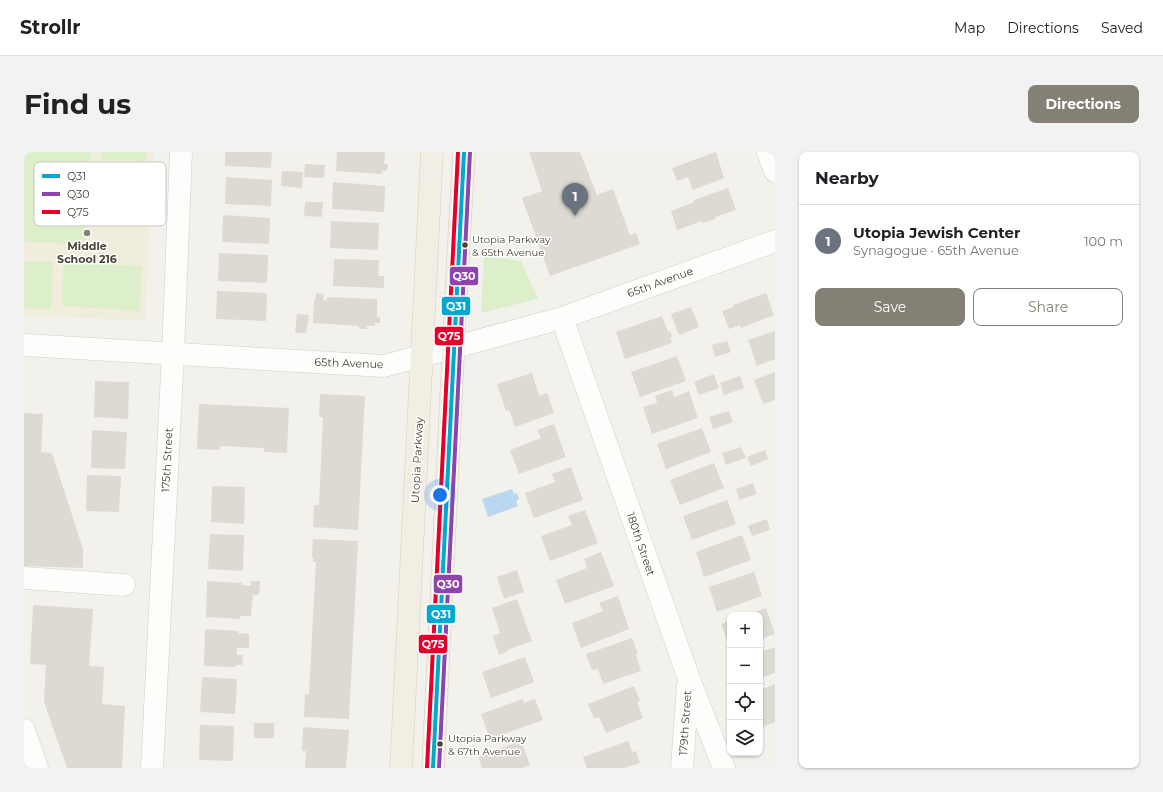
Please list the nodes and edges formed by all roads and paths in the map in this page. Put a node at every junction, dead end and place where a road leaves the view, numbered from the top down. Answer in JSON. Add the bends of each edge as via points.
{"nodes":[{"id":1,"x":181,"y":152,"type":"edge"},
{"id":2,"x":432,"y":152,"type":"edge"},
{"id":3,"x":464,"y":152,"type":"edge"},
{"id":4,"x":768,"y":152,"type":"edge"},
{"id":5,"x":775,"y":171,"type":"edge"},
{"id":6,"x":775,"y":241,"type":"edge"},
{"id":7,"x":562,"y":318,"type":"junction"},
{"id":8,"x":24,"y":345,"type":"edge"},
{"id":9,"x":454,"y":347,"type":"junction"},
{"id":10,"x":173,"y":353,"type":"junction"},
{"id":11,"x":422,"y":356,"type":"junction"},
{"id":12,"x":24,"y":578,"type":"edge"},
{"id":13,"x":124,"y":584,"type":"dead end"},
{"id":14,"x":688,"y":679,"type":"junction"},
{"id":15,"x":24,"y":730,"type":"edge"},
{"id":16,"x":37,"y":768,"type":"edge"},
{"id":17,"x":152,"y":768,"type":"edge"},
{"id":18,"x":401,"y":768,"type":"edge"},
{"id":19,"x":433,"y":768,"type":"edge"},
{"id":20,"x":682,"y":768,"type":"edge"},
{"id":21,"x":724,"y":768,"type":"edge"}],
"edges":[{"from":1,"to":10,"type":"street","name":"175th Street"},
{"from":2,"to":11,"type":"main road","name":"Utopia Parkway"},
{"from":3,"to":9,"type":"main road"},
{"from":4,"to":5,"type":"street"},
{"from":6,"to":7,"type":"street","name":"65th Avenue"},
{"from":7,"to":9,"type":"street","name":"65th Avenue"},
{"from":7,"to":14,"type":"street","name":"180th Street"},
{"from":8,"to":10,"type":"street","name":"65th Avenue"},
{"from":9,"to":11,"type":"street","name":"65th Avenue"},
{"from":9,"to":19,"type":"main road"},
{"from":10,"to":11,"type":"street","name":"65th Avenue","via":[[384,366]]},
{"from":10,"to":17,"type":"street","name":"175th Street"},
{"from":11,"to":18,"type":"main road","name":"Utopia Parkway"},
{"from":12,"to":13,"type":"street"},
{"from":14,"to":20,"type":"street","name":"179th Street"},
{"from":14,"to":21,"type":"street","name":"180th Street"},
{"from":15,"to":16,"type":"street"}]}
